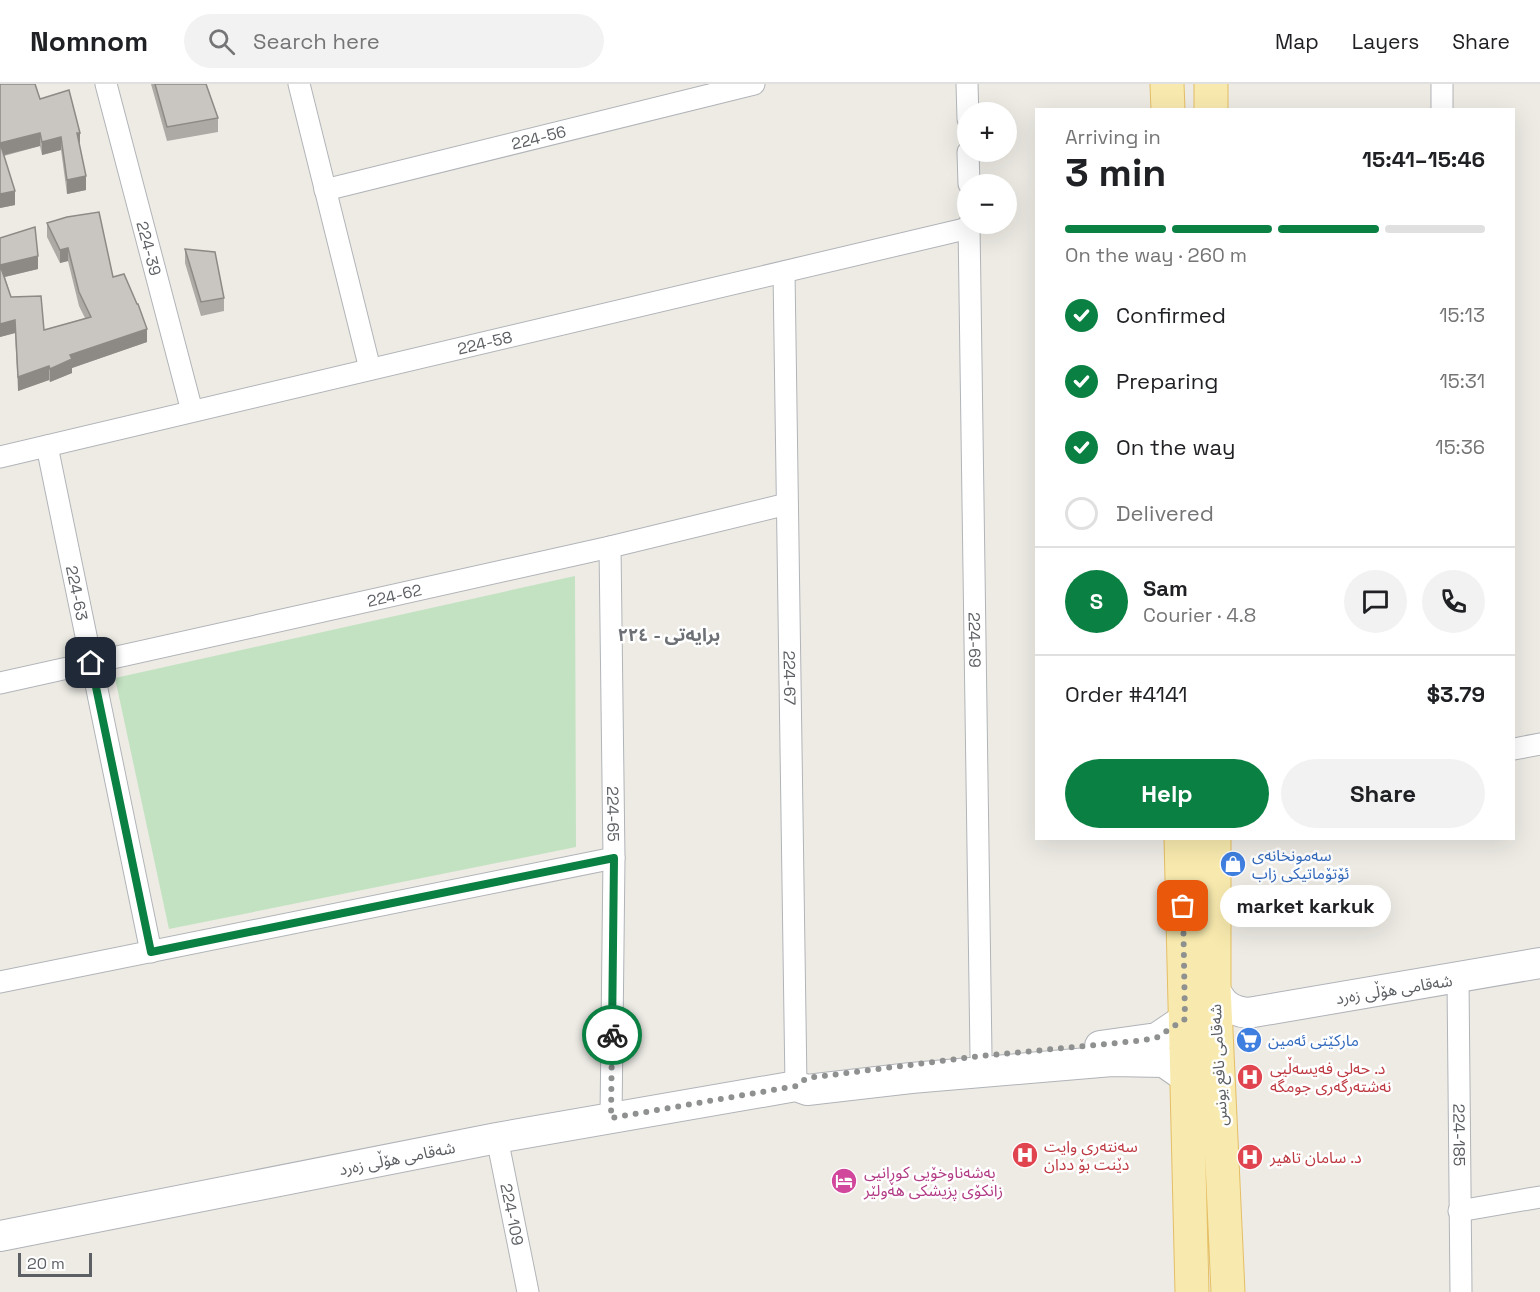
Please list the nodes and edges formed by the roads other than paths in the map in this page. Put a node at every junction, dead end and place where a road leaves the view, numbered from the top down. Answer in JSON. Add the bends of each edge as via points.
{"nodes":[{"id":1,"x":106,"y":84,"type":"edge"},
{"id":2,"x":299,"y":84,"type":"edge"},
{"id":3,"x":754,"y":84,"type":"edge"},
{"id":4,"x":967,"y":84,"type":"edge"},
{"id":5,"x":1167,"y":84,"type":"edge"},
{"id":6,"x":1211,"y":84,"type":"edge"},
{"id":7,"x":1442,"y":84,"type":"edge"},
{"id":8,"x":968,"y":102,"type":"edge"},
{"id":9,"x":1168,"y":108,"type":"edge"},
{"id":10,"x":1211,"y":108,"type":"edge"},
{"id":11,"x":1442,"y":108,"type":"edge"},
{"id":12,"x":325,"y":190,"type":"junction"},
{"id":13,"x":957,"y":229,"type":"edge"},
{"id":14,"x":969,"y":234,"type":"edge"},
{"id":15,"x":784,"y":272,"type":"junction"},
{"id":16,"x":370,"y":369,"type":"junction"},
{"id":17,"x":192,"y":411,"type":"junction"},
{"id":18,"x":46,"y":446,"type":"junction"},
{"id":19,"x":0,"y":457,"type":"edge"},
{"id":20,"x":787,"y":504,"type":"junction"},
{"id":21,"x":610,"y":548,"type":"junction"},
{"id":22,"x":91,"y":663,"type":"junction"},
{"id":23,"x":0,"y":683,"type":"edge"},
{"id":24,"x":1540,"y":744,"type":"edge"},
{"id":25,"x":1515,"y":749,"type":"edge"},
{"id":26,"x":1182,"y":840,"type":"edge"},
{"id":27,"x":1214,"y":840,"type":"edge"},
{"id":28,"x":614,"y":858,"type":"junction"},
{"id":29,"x":151,"y":952,"type":"junction"},
{"id":30,"x":1540,"y":963,"type":"edge"},
{"id":31,"x":1458,"y":978,"type":"junction"},
{"id":32,"x":0,"y":982,"type":"edge"},
{"id":33,"x":1214,"y":987,"type":"junction"},
{"id":34,"x":1248,"y":1013,"type":"junction"},
{"id":35,"x":1185,"y":1019,"type":"junction"},
{"id":36,"x":1218,"y":1053,"type":"junction"},
{"id":37,"x":981,"y":1056,"type":"junction"},
{"id":38,"x":1187,"y":1078,"type":"junction"},
{"id":39,"x":796,"y":1086,"type":"junction"},
{"id":40,"x":611,"y":1118,"type":"junction"},
{"id":41,"x":497,"y":1138,"type":"junction"},
{"id":42,"x":1540,"y":1197,"type":"edge"},
{"id":43,"x":1459,"y":1211,"type":"junction"},
{"id":44,"x":0,"y":1236,"type":"edge"},
{"id":45,"x":528,"y":1292,"type":"edge"},
{"id":46,"x":1192,"y":1292,"type":"edge"},
{"id":47,"x":1228,"y":1292,"type":"edge"},
{"id":48,"x":1461,"y":1292,"type":"edge"}],
"edges":[{"from":1,"to":17,"type":"street","name":"224-39"},
{"from":2,"to":12,"type":"street"},
{"from":3,"to":12,"type":"street","name":"224-56"},
{"from":4,"to":8,"type":"street"},
{"from":5,"to":9,"type":"main road"},
{"from":6,"to":10,"type":"main road"},
{"from":7,"to":11,"type":"street"},
{"from":12,"to":16,"type":"street"},
{"from":13,"to":15,"type":"street","name":"224-58"},
{"from":14,"to":37,"type":"street","name":"224-69"},
{"from":15,"to":16,"type":"street","name":"224-58"},
{"from":15,"to":20,"type":"street","name":"224-67"},
{"from":16,"to":17,"type":"street","name":"224-58"},
{"from":17,"to":18,"type":"street","name":"224-58"},
{"from":18,"to":19,"type":"street","name":"224-58"},
{"from":18,"to":22,"type":"street","name":"224-63"},
{"from":20,"to":21,"type":"street","name":"224-62"},
{"from":20,"to":39,"type":"street","name":"224-67"},
{"from":21,"to":22,"type":"street","name":"224-62"},
{"from":21,"to":28,"type":"street","name":"224-65"},
{"from":22,"to":23,"type":"street","name":"224-62"},
{"from":22,"to":29,"type":"street","name":"224-63"},
{"from":24,"to":25,"type":"street"},
{"from":26,"to":35,"type":"main road","name":"شەقامی نافع یونس"},
{"from":27,"to":33,"type":"main road","name":"شەقامی نافع یونس"},
{"from":28,"to":29,"type":"street"},
{"from":28,"to":40,"type":"street","name":"224-65"},
{"from":29,"to":32,"type":"street"},
{"from":30,"to":31,"type":"street","name":"شەقامی هۆڵی زەرد"},
{"from":31,"to":34,"type":"street","name":"شەقامی هۆڵی زەرد"},
{"from":31,"to":43,"type":"street","name":"224-185"},
{"from":33,"to":34,"type":"street","via":[[1226,1006]]},
{"from":33,"to":36,"type":"main road","name":"شەقامی نافع یونس"},
{"from":34,"to":36,"type":"street","via":[[1228,1029]]},
{"from":35,"to":37,"type":"street","name":"شەقامی هۆڵی زەرد","via":[[1147,1040]]},
{"from":35,"to":38,"type":"main road","name":"شەقامی نافع یونس"},
{"from":36,"to":47,"type":"main road","name":"شەقامی نافع یونس"},
{"from":37,"to":39,"type":"street","name":"شەقامی هۆڵی زەرد","via":[[807,1078]]},
{"from":38,"to":39,"type":"street","name":"شەقامی هۆڵی زەرد","via":[[1164,1062],[1112,1061],[807,1090]]},
{"from":38,"to":46,"type":"main road","name":"شەقامی نافع یونس"},
{"from":39,"to":40,"type":"street","name":"شەقامی هۆڵی زەرد"},
{"from":40,"to":41,"type":"street","name":"شەقامی هۆڵی زەرد"},
{"from":41,"to":44,"type":"street","name":"شەقامی هۆڵی زەرد"},
{"from":41,"to":45,"type":"street","name":"224-109"},
{"from":42,"to":43,"type":"street"},
{"from":43,"to":48,"type":"street","name":"224-185"}]}
